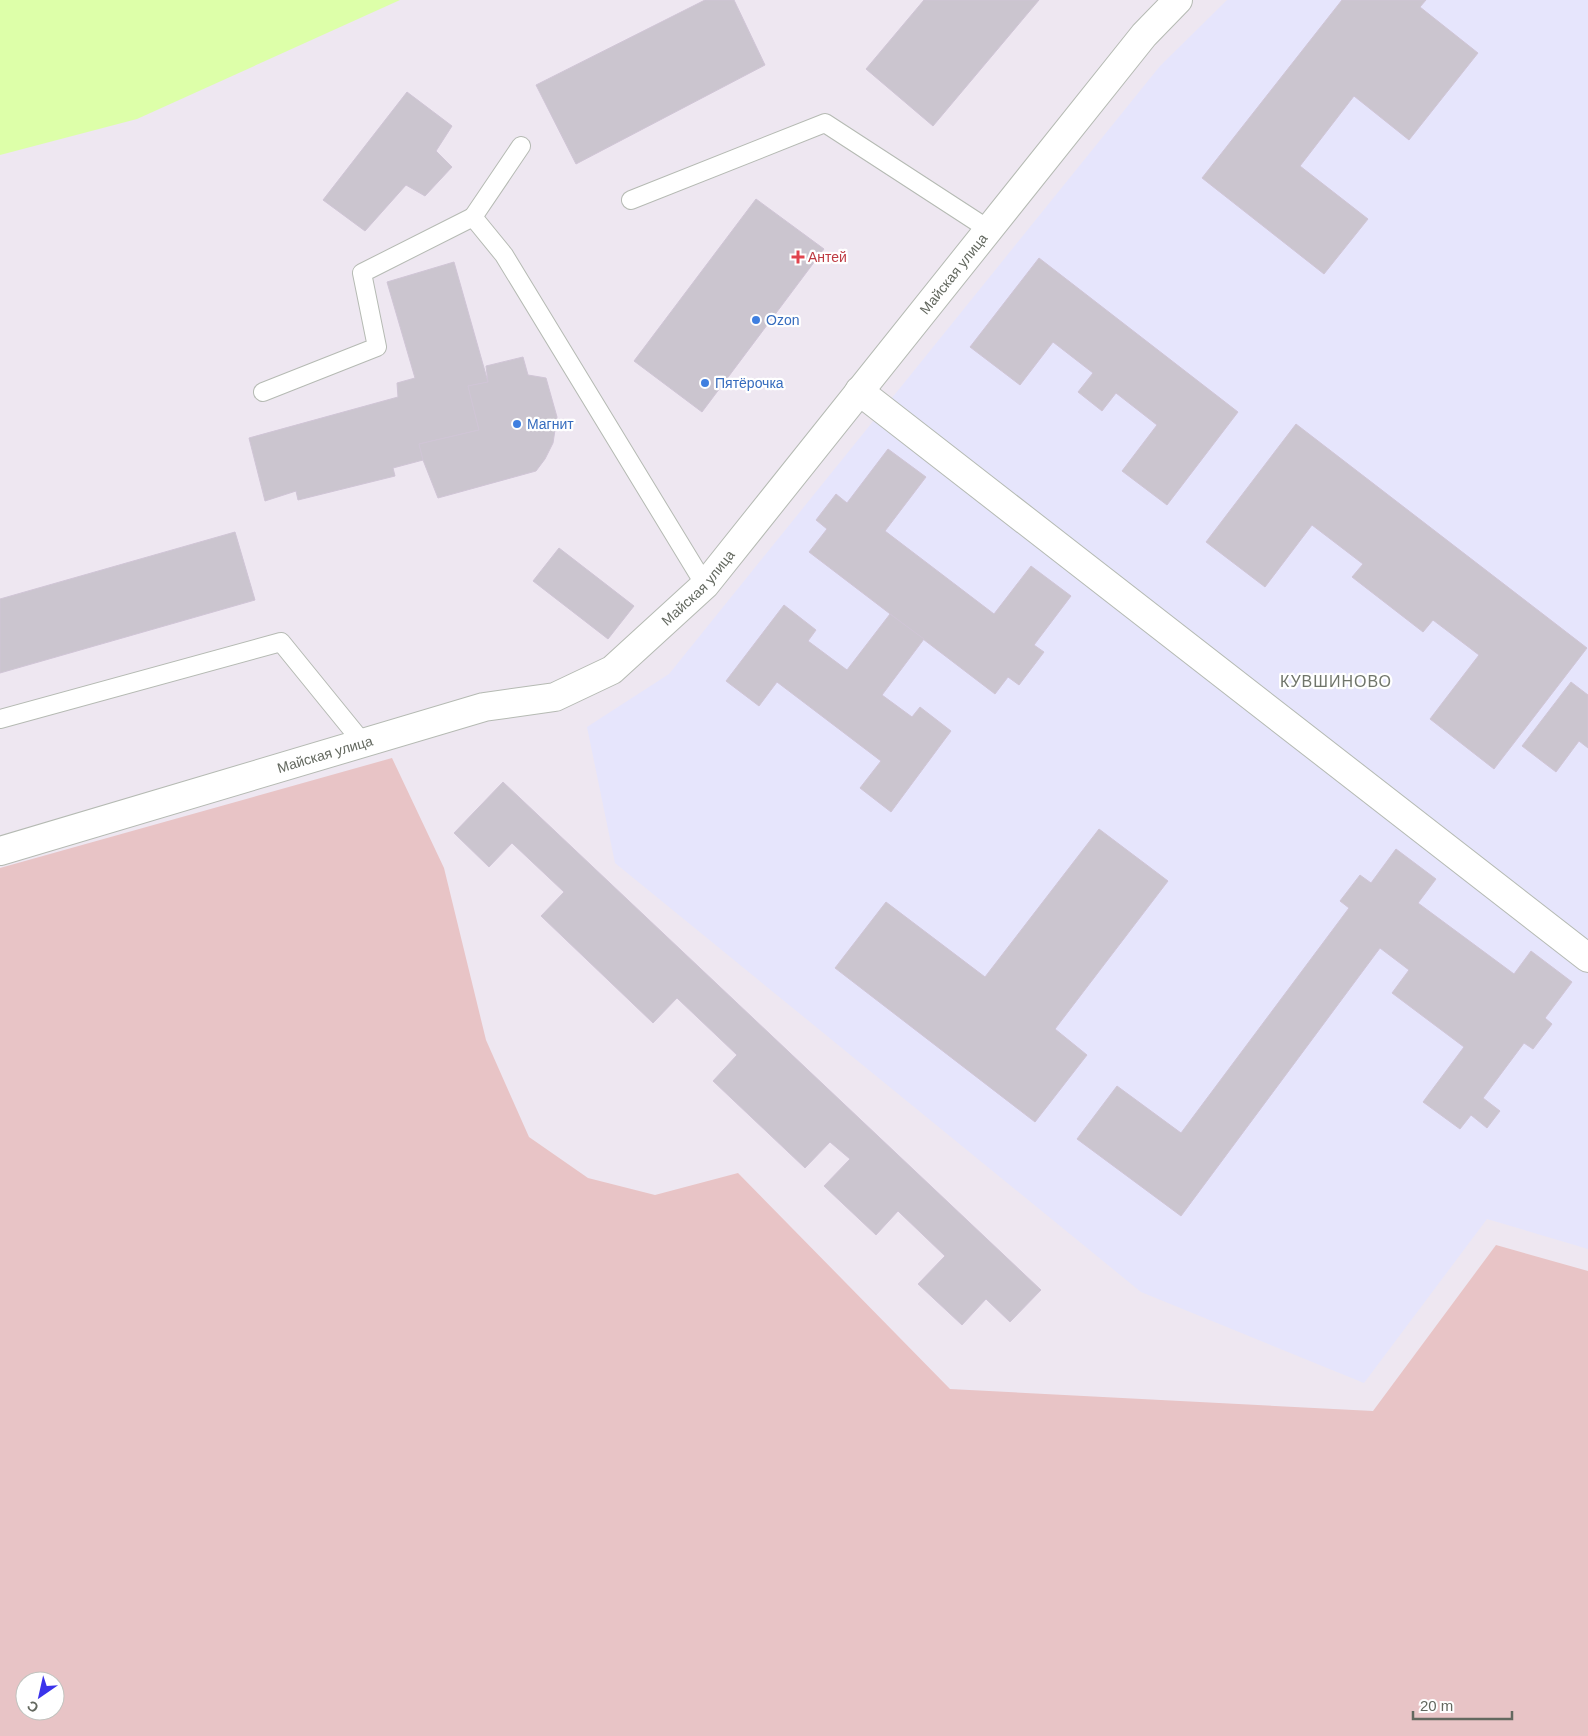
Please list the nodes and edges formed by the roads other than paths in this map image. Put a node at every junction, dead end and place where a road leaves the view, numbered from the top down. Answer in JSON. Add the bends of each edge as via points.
{"nodes":[{"id":1,"x":1178,"y":0,"type":"edge"},
{"id":2,"x":521,"y":146,"type":"dead end"},
{"id":3,"x":631,"y":200,"type":"dead end"},
{"id":4,"x":473,"y":217,"type":"junction"},
{"id":5,"x":988,"y":229,"type":"junction"},
{"id":6,"x":859,"y":391,"type":"junction"},
{"id":7,"x":263,"y":392,"type":"dead end"},
{"id":8,"x":705,"y":585,"type":"junction"},
{"id":9,"x":0,"y":719,"type":"edge"},
{"id":10,"x":363,"y":743,"type":"junction"},
{"id":11,"x":0,"y":851,"type":"edge"},
{"id":12,"x":1588,"y":958,"type":"edge"}],
"edges":[{"from":1,"to":5,"type":"street","name":"Майская улица","via":[[1144,35]]},
{"from":2,"to":4,"type":"lane"},
{"from":3,"to":5,"type":"lane","via":[[825,124]]},
{"from":4,"to":7,"type":"lane","via":[[362,273],[377,347]]},
{"from":4,"to":8,"type":"lane","via":[[504,255]]},
{"from":5,"to":6,"type":"street","name":"Майская улица"},
{"from":6,"to":8,"type":"street","name":"Майская улица"},
{"from":6,"to":12,"type":"street"},
{"from":8,"to":10,"type":"street","name":"Майская улица","via":[[612,670],[555,697],[484,707]]},
{"from":9,"to":10,"type":"lane","via":[[281,642]]},
{"from":10,"to":11,"type":"street","name":"Майская улица"}]}
